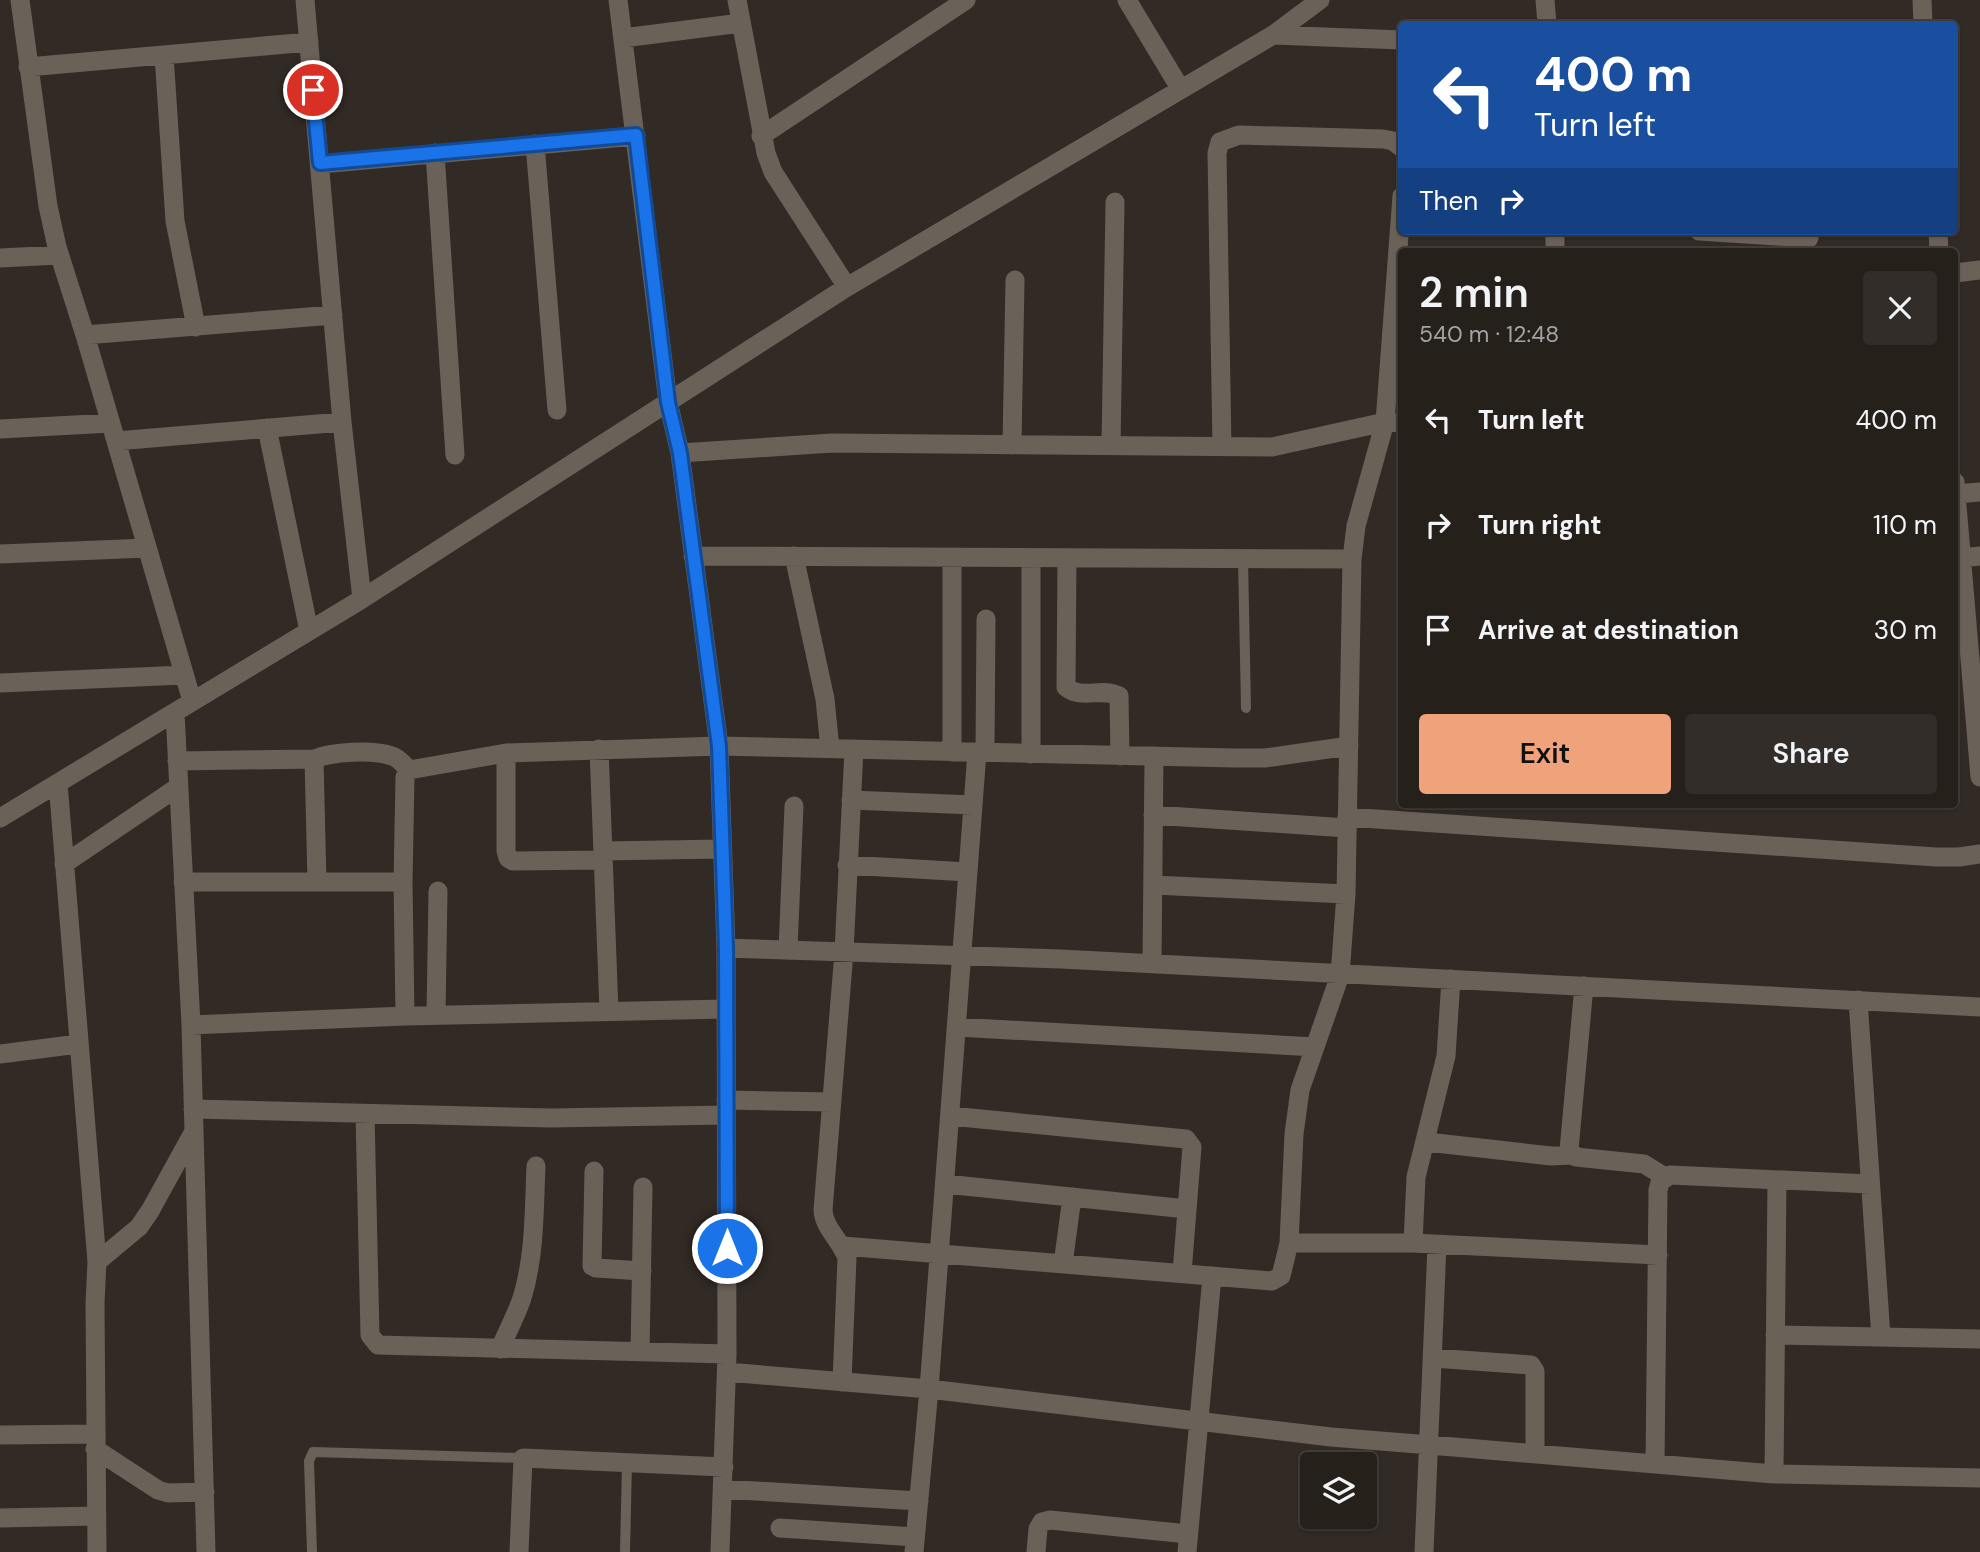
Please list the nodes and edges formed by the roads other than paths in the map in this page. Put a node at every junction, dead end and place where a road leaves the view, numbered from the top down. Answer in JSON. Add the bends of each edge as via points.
{"nodes":[{"id":1,"x":20,"y":0,"type":"edge"},
{"id":2,"x":305,"y":0,"type":"edge"},
{"id":3,"x":618,"y":0,"type":"edge"},
{"id":4,"x":737,"y":0,"type":"edge"},
{"id":5,"x":966,"y":0,"type":"edge"},
{"id":6,"x":1126,"y":0,"type":"edge"},
{"id":7,"x":1320,"y":0,"type":"edge"},
{"id":8,"x":1545,"y":0,"type":"edge"},
{"id":9,"x":1922,"y":0,"type":"edge"},
{"id":10,"x":1547,"y":21,"type":"edge"},
{"id":11,"x":1923,"y":21,"type":"edge"},
{"id":12,"x":741,"y":23,"type":"junction"},
{"id":13,"x":1273,"y":34,"type":"junction"},
{"id":14,"x":623,"y":38,"type":"junction"},
{"id":15,"x":1398,"y":40,"type":"edge"},
{"id":16,"x":309,"y":42,"type":"junction"},
{"id":17,"x":164,"y":55,"type":"junction"},
{"id":18,"x":28,"y":67,"type":"junction"},
{"id":19,"x":1180,"y":88,"type":"junction"},
{"id":20,"x":636,"y":135,"type":"junction"},
{"id":21,"x":761,"y":136,"type":"junction"},
{"id":22,"x":535,"y":144,"type":"junction"},
{"id":23,"x":1398,"y":145,"type":"edge"},
{"id":24,"x":435,"y":153,"type":"junction"},
{"id":25,"x":320,"y":163,"type":"junction"},
{"id":26,"x":1115,"y":202,"type":"dead end"},
{"id":27,"x":1748,"y":235,"type":"edge"},
{"id":28,"x":1809,"y":240,"type":"edge"},
{"id":29,"x":59,"y":255,"type":"junction"},
{"id":30,"x":0,"y":258,"type":"edge"},
{"id":31,"x":1980,"y":271,"type":"edge"},
{"id":32,"x":1958,"y":273,"type":"edge"},
{"id":33,"x":1015,"y":280,"type":"dead end"},
{"id":34,"x":847,"y":287,"type":"junction"},
{"id":35,"x":1398,"y":309,"type":"edge"},
{"id":36,"x":333,"y":316,"type":"junction"},
{"id":37,"x":196,"y":327,"type":"junction"},
{"id":38,"x":85,"y":335,"type":"junction"},
{"id":39,"x":668,"y":402,"type":"junction"},
{"id":40,"x":558,"y":410,"type":"dead end"},
{"id":41,"x":342,"y":422,"type":"junction"},
{"id":42,"x":1394,"y":422,"type":"edge"},
{"id":43,"x":267,"y":428,"type":"junction"},
{"id":44,"x":0,"y":429,"type":"edge"},
{"id":45,"x":113,"y":432,"type":"junction"},
{"id":46,"x":1012,"y":445,"type":"junction"},
{"id":47,"x":1111,"y":446,"type":"junction"},
{"id":48,"x":1222,"y":447,"type":"junction"},
{"id":49,"x":680,"y":453,"type":"junction"},
{"id":50,"x":455,"y":455,"type":"dead end"},
{"id":51,"x":1980,"y":492,"type":"edge"},
{"id":52,"x":1958,"y":494,"type":"edge"},
{"id":53,"x":1958,"y":503,"type":"edge"},
{"id":54,"x":147,"y":548,"type":"junction"},
{"id":55,"x":0,"y":554,"type":"edge"},
{"id":56,"x":693,"y":556,"type":"junction"},
{"id":57,"x":794,"y":556,"type":"junction"},
{"id":58,"x":952,"y":557,"type":"junction"},
{"id":59,"x":1970,"y":557,"type":"edge"},
{"id":60,"x":1031,"y":558,"type":"junction"},
{"id":61,"x":1067,"y":558,"type":"junction"},
{"id":62,"x":1243,"y":559,"type":"junction"},
{"id":63,"x":1352,"y":559,"type":"junction"},
{"id":64,"x":362,"y":599,"type":"junction"},
{"id":65,"x":1972,"y":605,"type":"edge"},
{"id":66,"x":986,"y":619,"type":"dead end"},
{"id":67,"x":309,"y":631,"type":"junction"},
{"id":68,"x":184,"y":675,"type":"junction"},
{"id":69,"x":1968,"y":677,"type":"edge"},
{"id":70,"x":0,"y":683,"type":"edge"},
{"id":71,"x":192,"y":701,"type":"junction"},
{"id":72,"x":1246,"y":708,"type":"dead end"},
{"id":73,"x":175,"y":712,"type":"junction"},
{"id":74,"x":719,"y":746,"type":"junction"},
{"id":75,"x":1349,"y":746,"type":"junction"},
{"id":76,"x":599,"y":749,"type":"junction"},
{"id":77,"x":830,"y":749,"type":"junction"},
{"id":78,"x":854,"y":749,"type":"junction"},
{"id":79,"x":952,"y":752,"type":"junction"},
{"id":80,"x":981,"y":752,"type":"junction"},
{"id":81,"x":506,"y":753,"type":"junction"},
{"id":82,"x":1031,"y":754,"type":"junction"},
{"id":83,"x":1120,"y":756,"type":"junction"},
{"id":84,"x":1154,"y":756,"type":"junction"},
{"id":85,"x":314,"y":759,"type":"junction"},
{"id":86,"x":177,"y":761,"type":"junction"},
{"id":87,"x":409,"y":770,"type":"junction"},
{"id":88,"x":1980,"y":777,"type":"edge"},
{"id":89,"x":58,"y":783,"type":"junction"},
{"id":90,"x":178,"y":787,"type":"junction"},
{"id":91,"x":851,"y":800,"type":"junction"},
{"id":92,"x":973,"y":805,"type":"junction"},
{"id":93,"x":794,"y":806,"type":"dead end"},
{"id":94,"x":1153,"y":815,"type":"junction"},
{"id":95,"x":0,"y":818,"type":"edge"},
{"id":96,"x":1347,"y":822,"type":"junction"},
{"id":97,"x":722,"y":849,"type":"junction"},
{"id":98,"x":1980,"y":854,"type":"edge"},
{"id":99,"x":603,"y":855,"type":"junction"},
{"id":100,"x":64,"y":864,"type":"junction"},
{"id":101,"x":846,"y":865,"type":"junction"},
{"id":102,"x":968,"y":872,"type":"junction"},
{"id":103,"x":183,"y":882,"type":"junction"},
{"id":104,"x":317,"y":882,"type":"junction"},
{"id":105,"x":402,"y":882,"type":"junction"},
{"id":106,"x":1153,"y":885,"type":"junction"},
{"id":107,"x":438,"y":891,"type":"dead end"},
{"id":108,"x":1346,"y":894,"type":"junction"},
{"id":109,"x":726,"y":948,"type":"junction"},
{"id":110,"x":788,"y":950,"type":"junction"},
{"id":111,"x":844,"y":952,"type":"junction"},
{"id":112,"x":962,"y":956,"type":"junction"},
{"id":113,"x":1152,"y":964,"type":"junction"},
{"id":114,"x":1340,"y":975,"type":"junction"},
{"id":115,"x":1451,"y":979,"type":"junction"},
{"id":116,"x":1584,"y":986,"type":"junction"},
{"id":117,"x":1858,"y":1000,"type":"junction"},
{"id":118,"x":1980,"y":1007,"type":"edge"},
{"id":119,"x":726,"y":1009,"type":"junction"},
{"id":120,"x":609,"y":1012,"type":"junction"},
{"id":121,"x":436,"y":1015,"type":"junction"},
{"id":122,"x":405,"y":1016,"type":"junction"},
{"id":123,"x":191,"y":1025,"type":"junction"},
{"id":124,"x":957,"y":1027,"type":"junction"},
{"id":125,"x":78,"y":1044,"type":"junction"},
{"id":126,"x":1315,"y":1047,"type":"junction"},
{"id":127,"x":0,"y":1054,"type":"edge"},
{"id":128,"x":832,"y":1102,"type":"junction"},
{"id":129,"x":726,"y":1108,"type":"junction"},
{"id":130,"x":193,"y":1109,"type":"junction"},
{"id":131,"x":365,"y":1114,"type":"junction"},
{"id":132,"x":950,"y":1116,"type":"junction"},
{"id":133,"x":194,"y":1130,"type":"junction"},
{"id":134,"x":1427,"y":1142,"type":"junction"},
{"id":135,"x":1571,"y":1155,"type":"junction"},
{"id":136,"x":536,"y":1166,"type":"dead end"},
{"id":137,"x":594,"y":1171,"type":"dead end"},
{"id":138,"x":1665,"y":1177,"type":"junction"},
{"id":139,"x":1777,"y":1180,"type":"junction"},
{"id":140,"x":945,"y":1184,"type":"junction"},
{"id":141,"x":1870,"y":1184,"type":"junction"},
{"id":142,"x":643,"y":1187,"type":"dead end"},
{"id":143,"x":1072,"y":1197,"type":"junction"},
{"id":144,"x":1187,"y":1209,"type":"junction"},
{"id":145,"x":1289,"y":1243,"type":"junction"},
{"id":146,"x":1413,"y":1243,"type":"junction"},
{"id":147,"x":1437,"y":1245,"type":"junction"},
{"id":148,"x":843,"y":1246,"type":"junction"},
{"id":149,"x":939,"y":1254,"type":"junction"},
{"id":150,"x":1658,"y":1255,"type":"junction"},
{"id":151,"x":97,"y":1262,"type":"junction"},
{"id":152,"x":1063,"y":1264,"type":"junction"},
{"id":153,"x":642,"y":1271,"type":"junction"},
{"id":154,"x":1182,"y":1273,"type":"junction"},
{"id":155,"x":1212,"y":1276,"type":"junction"},
{"id":156,"x":1775,"y":1335,"type":"junction"},
{"id":157,"x":1881,"y":1337,"type":"junction"},
{"id":158,"x":1980,"y":1339,"type":"edge"},
{"id":159,"x":500,"y":1349,"type":"junction"},
{"id":160,"x":640,"y":1352,"type":"junction"},
{"id":161,"x":1433,"y":1358,"type":"junction"},
{"id":162,"x":727,"y":1363,"type":"junction"},
{"id":163,"x":842,"y":1382,"type":"junction"},
{"id":164,"x":929,"y":1389,"type":"junction"},
{"id":165,"x":1199,"y":1421,"type":"junction"},
{"id":166,"x":0,"y":1435,"type":"edge"},
{"id":167,"x":95,"y":1441,"type":"junction"},
{"id":168,"x":1430,"y":1445,"type":"junction"},
{"id":169,"x":1535,"y":1454,"type":"junction"},
{"id":170,"x":523,"y":1458,"type":"junction"},
{"id":171,"x":627,"y":1463,"type":"junction"},
{"id":172,"x":1655,"y":1464,"type":"junction"},
{"id":173,"x":724,"y":1467,"type":"junction"},
{"id":174,"x":1774,"y":1474,"type":"junction"},
{"id":175,"x":1980,"y":1478,"type":"edge"},
{"id":176,"x":723,"y":1489,"type":"junction"},
{"id":177,"x":205,"y":1492,"type":"junction"},
{"id":178,"x":919,"y":1501,"type":"junction"},
{"id":179,"x":96,"y":1516,"type":"junction"},
{"id":180,"x":0,"y":1518,"type":"edge"},
{"id":181,"x":780,"y":1528,"type":"dead end"},
{"id":182,"x":1187,"y":1543,"type":"edge"},
{"id":183,"x":914,"y":1544,"type":"edge"},
{"id":184,"x":97,"y":1552,"type":"edge"},
{"id":185,"x":206,"y":1552,"type":"edge"},
{"id":186,"x":312,"y":1552,"type":"edge"},
{"id":187,"x":519,"y":1552,"type":"edge"},
{"id":188,"x":625,"y":1552,"type":"edge"},
{"id":189,"x":720,"y":1552,"type":"edge"},
{"id":190,"x":1036,"y":1552,"type":"edge"},
{"id":191,"x":1424,"y":1552,"type":"edge"}],
"edges":[{"from":1,"to":18,"type":"street"},
{"from":2,"to":16,"type":"street"},
{"from":3,"to":14,"type":"street"},
{"from":4,"to":12,"type":"street"},
{"from":5,"to":21,"type":"street"},
{"from":6,"to":19,"type":"street"},
{"from":7,"to":13,"type":"street"},
{"from":8,"to":10,"type":"street"},
{"from":9,"to":11,"type":"street"},
{"from":12,"to":14,"type":"street"},
{"from":12,"to":21,"type":"street"},
{"from":13,"to":15,"type":"street"},
{"from":13,"to":19,"type":"street"},
{"from":14,"to":20,"type":"street"},
{"from":16,"to":17,"type":"street"},
{"from":16,"to":25,"type":"street"},
{"from":17,"to":18,"type":"street"},
{"from":17,"to":37,"type":"street","via":[[175,221]]},
{"from":18,"to":29,"type":"street"},
{"from":19,"to":34,"type":"street"},
{"from":20,"to":22,"type":"street"},
{"from":20,"to":39,"type":"street"},
{"from":21,"to":34,"type":"street","via":[[773,172]]},
{"from":22,"to":24,"type":"street"},
{"from":22,"to":40,"type":"street"},
{"from":23,"to":48,"type":"street","via":[[1383,139],[1239,135],[1220,142]]},
{"from":24,"to":25,"type":"street"},
{"from":24,"to":50,"type":"street"},
{"from":25,"to":36,"type":"street"},
{"from":26,"to":47,"type":"street"},
{"from":27,"to":28,"type":"street"},
{"from":29,"to":30,"type":"street"},
{"from":29,"to":38,"type":"street"},
{"from":31,"to":32,"type":"street"},
{"from":33,"to":46,"type":"street"},
{"from":34,"to":39,"type":"street"},
{"from":35,"to":42,"type":"street"},
{"from":36,"to":37,"type":"street"},
{"from":36,"to":41,"type":"street"},
{"from":37,"to":38,"type":"street"},
{"from":38,"to":45,"type":"street"},
{"from":39,"to":49,"type":"street"},
{"from":39,"to":64,"type":"street"},
{"from":41,"to":43,"type":"street"},
{"from":41,"to":64,"type":"street"},
{"from":42,"to":48,"type":"street","via":[[1272,447]]},
{"from":42,"to":63,"type":"street","via":[[1356,526]]},
{"from":43,"to":45,"type":"street"},
{"from":43,"to":67,"type":"street"},
{"from":44,"to":45,"type":"street"},
{"from":45,"to":54,"type":"street"},
{"from":46,"to":47,"type":"street"},
{"from":46,"to":49,"type":"street","via":[[832,443]]},
{"from":47,"to":48,"type":"street"},
{"from":49,"to":56,"type":"street"},
{"from":51,"to":52,"type":"street"},
{"from":53,"to":59,"type":"street"},
{"from":54,"to":55,"type":"street"},
{"from":54,"to":68,"type":"street"},
{"from":56,"to":57,"type":"street"},
{"from":56,"to":74,"type":"street"},
{"from":57,"to":58,"type":"street"},
{"from":57,"to":77,"type":"street","via":[[825,699]]},
{"from":58,"to":60,"type":"street"},
{"from":58,"to":79,"type":"street"},
{"from":59,"to":65,"type":"street"},
{"from":60,"to":61,"type":"street"},
{"from":60,"to":82,"type":"street"},
{"from":61,"to":62,"type":"street"},
{"from":61,"to":83,"type":"street","via":[[1066,687],[1076,693],[1119,696]]},
{"from":62,"to":63,"type":"street"},
{"from":62,"to":72,"type":"lane"},
{"from":63,"to":75,"type":"street"},
{"from":64,"to":67,"type":"street"},
{"from":65,"to":69,"type":"street"},
{"from":66,"to":80,"type":"street"},
{"from":67,"to":71,"type":"street"},
{"from":68,"to":70,"type":"street"},
{"from":68,"to":71,"type":"street"},
{"from":69,"to":88,"type":"street"},
{"from":71,"to":73,"type":"street"},
{"from":73,"to":86,"type":"street"},
{"from":73,"to":89,"type":"street"},
{"from":74,"to":76,"type":"street"},
{"from":74,"to":77,"type":"street"},
{"from":74,"to":97,"type":"street"},
{"from":75,"to":84,"type":"street","via":[[1265,758]]},
{"from":75,"to":96,"type":"street"},
{"from":76,"to":81,"type":"street"},
{"from":76,"to":99,"type":"street"},
{"from":77,"to":78,"type":"street"},
{"from":78,"to":79,"type":"street"},
{"from":78,"to":91,"type":"street"},
{"from":79,"to":80,"type":"street"},
{"from":80,"to":82,"type":"street"},
{"from":80,"to":92,"type":"street"},
{"from":81,"to":87,"type":"street"},
{"from":81,"to":99,"type":"street","via":[[508,858]]},
{"from":82,"to":83,"type":"street"},
{"from":83,"to":84,"type":"street"},
{"from":84,"to":94,"type":"street"},
{"from":85,"to":86,"type":"street"},
{"from":85,"to":87,"type":"street","via":[[381,753],[397,758]]},
{"from":85,"to":104,"type":"street"},
{"from":86,"to":90,"type":"street"},
{"from":87,"to":105,"type":"street","via":[[405,777]]},
{"from":89,"to":95,"type":"street"},
{"from":89,"to":100,"type":"street"},
{"from":90,"to":100,"type":"street"},
{"from":90,"to":103,"type":"street"},
{"from":91,"to":92,"type":"street"},
{"from":91,"to":101,"type":"street"},
{"from":92,"to":102,"type":"street"},
{"from":93,"to":110,"type":"street"},
{"from":94,"to":96,"type":"street"},
{"from":94,"to":106,"type":"street"},
{"from":96,"to":98,"type":"street","via":[[1937,857]]},
{"from":96,"to":108,"type":"street"},
{"from":97,"to":99,"type":"street"},
{"from":97,"to":109,"type":"street"},
{"from":99,"to":120,"type":"street"},
{"from":100,"to":125,"type":"street"},
{"from":101,"to":102,"type":"street"},
{"from":101,"to":111,"type":"street"},
{"from":102,"to":112,"type":"street"},
{"from":103,"to":104,"type":"street"},
{"from":103,"to":123,"type":"street"},
{"from":104,"to":105,"type":"street"},
{"from":105,"to":122,"type":"street"},
{"from":106,"to":108,"type":"street"},
{"from":106,"to":113,"type":"street"},
{"from":107,"to":121,"type":"street"},
{"from":108,"to":114,"type":"street"},
{"from":109,"to":110,"type":"street"},
{"from":109,"to":119,"type":"street"},
{"from":110,"to":111,"type":"street"},
{"from":111,"to":112,"type":"street"},
{"from":111,"to":128,"type":"street"},
{"from":112,"to":113,"type":"street"},
{"from":112,"to":124,"type":"street"},
{"from":113,"to":114,"type":"street"},
{"from":114,"to":115,"type":"street"},
{"from":114,"to":126,"type":"street"},
{"from":115,"to":116,"type":"street"},
{"from":115,"to":134,"type":"street","via":[[1446,1056]]},
{"from":116,"to":117,"type":"street"},
{"from":116,"to":135,"type":"street"},
{"from":117,"to":118,"type":"street"},
{"from":117,"to":141,"type":"street"},
{"from":119,"to":120,"type":"street"},
{"from":119,"to":129,"type":"street"},
{"from":120,"to":121,"type":"street"},
{"from":121,"to":122,"type":"street"},
{"from":122,"to":123,"type":"street"},
{"from":123,"to":130,"type":"street"},
{"from":124,"to":126,"type":"street"},
{"from":124,"to":132,"type":"street"},
{"from":125,"to":127,"type":"street"},
{"from":125,"to":151,"type":"street"},
{"from":126,"to":145,"type":"street","via":[[1296,1113]]},
{"from":128,"to":129,"type":"street"},
{"from":128,"to":148,"type":"street","via":[[824,1218]]},
{"from":129,"to":131,"type":"street","via":[[551,1118]]},
{"from":129,"to":162,"type":"street"},
{"from":130,"to":131,"type":"street"},
{"from":130,"to":133,"type":"street"},
{"from":131,"to":159,"type":"street","via":[[373,1341],[378,1345]]},
{"from":132,"to":140,"type":"street"},
{"from":132,"to":144,"type":"street","via":[[1186,1139],[1192,1147]]},
{"from":133,"to":151,"type":"street","via":[[139,1227]]},
{"from":133,"to":177,"type":"street"},
{"from":134,"to":135,"type":"street"},
{"from":134,"to":146,"type":"street","via":[[1416,1177]]},
{"from":135,"to":138,"type":"street","via":[[1644,1164]]},
{"from":136,"to":159,"type":"street","via":[[526,1284]]},
{"from":137,"to":153,"type":"street","via":[[592,1266]]},
{"from":138,"to":139,"type":"street"},
{"from":138,"to":150,"type":"street","via":[[1658,1190]]},
{"from":139,"to":141,"type":"street"},
{"from":139,"to":156,"type":"street"},
{"from":140,"to":143,"type":"street"},
{"from":140,"to":149,"type":"street"},
{"from":141,"to":157,"type":"street"},
{"from":142,"to":153,"type":"street"},
{"from":143,"to":144,"type":"street"},
{"from":143,"to":152,"type":"street"},
{"from":144,"to":154,"type":"street"},
{"from":145,"to":146,"type":"street"},
{"from":145,"to":155,"type":"street","via":[[1277,1279]]},
{"from":146,"to":147,"type":"street"},
{"from":147,"to":150,"type":"street"},
{"from":147,"to":161,"type":"street"},
{"from":148,"to":149,"type":"street"},
{"from":148,"to":163,"type":"street","via":[[847,1279]]},
{"from":149,"to":152,"type":"street"},
{"from":149,"to":164,"type":"street"},
{"from":150,"to":172,"type":"street"},
{"from":151,"to":167,"type":"street"},
{"from":152,"to":154,"type":"street"},
{"from":153,"to":160,"type":"street"},
{"from":154,"to":155,"type":"street"},
{"from":155,"to":165,"type":"street"},
{"from":156,"to":157,"type":"street"},
{"from":156,"to":174,"type":"street"},
{"from":157,"to":158,"type":"street"},
{"from":159,"to":160,"type":"street"},
{"from":160,"to":162,"type":"street"},
{"from":161,"to":168,"type":"street"},
{"from":161,"to":169,"type":"street","via":[[1531,1365],[1535,1371]]},
{"from":162,"to":163,"type":"street"},
{"from":162,"to":173,"type":"street"},
{"from":163,"to":164,"type":"street"},
{"from":164,"to":165,"type":"street"},
{"from":164,"to":178,"type":"street"},
{"from":165,"to":168,"type":"street"},
{"from":165,"to":182,"type":"street"},
{"from":166,"to":167,"type":"street"},
{"from":167,"to":177,"type":"street","via":[[159,1490]]},
{"from":167,"to":179,"type":"street"},
{"from":168,"to":169,"type":"street"},
{"from":168,"to":191,"type":"street"},
{"from":169,"to":172,"type":"street"},
{"from":170,"to":171,"type":"street"},
{"from":170,"to":186,"type":"lane","via":[[313,1452],[309,1461]]},
{"from":170,"to":187,"type":"street"},
{"from":171,"to":173,"type":"street"},
{"from":171,"to":188,"type":"lane"},
{"from":172,"to":174,"type":"street"},
{"from":173,"to":176,"type":"street"},
{"from":174,"to":175,"type":"street"},
{"from":176,"to":178,"type":"street"},
{"from":176,"to":189,"type":"street"},
{"from":177,"to":185,"type":"street"},
{"from":178,"to":183,"type":"street"},
{"from":179,"to":180,"type":"street"},
{"from":179,"to":184,"type":"street"},
{"from":181,"to":183,"type":"street"},
{"from":182,"to":190,"type":"street","via":[[1051,1520],[1038,1529]]}]}
